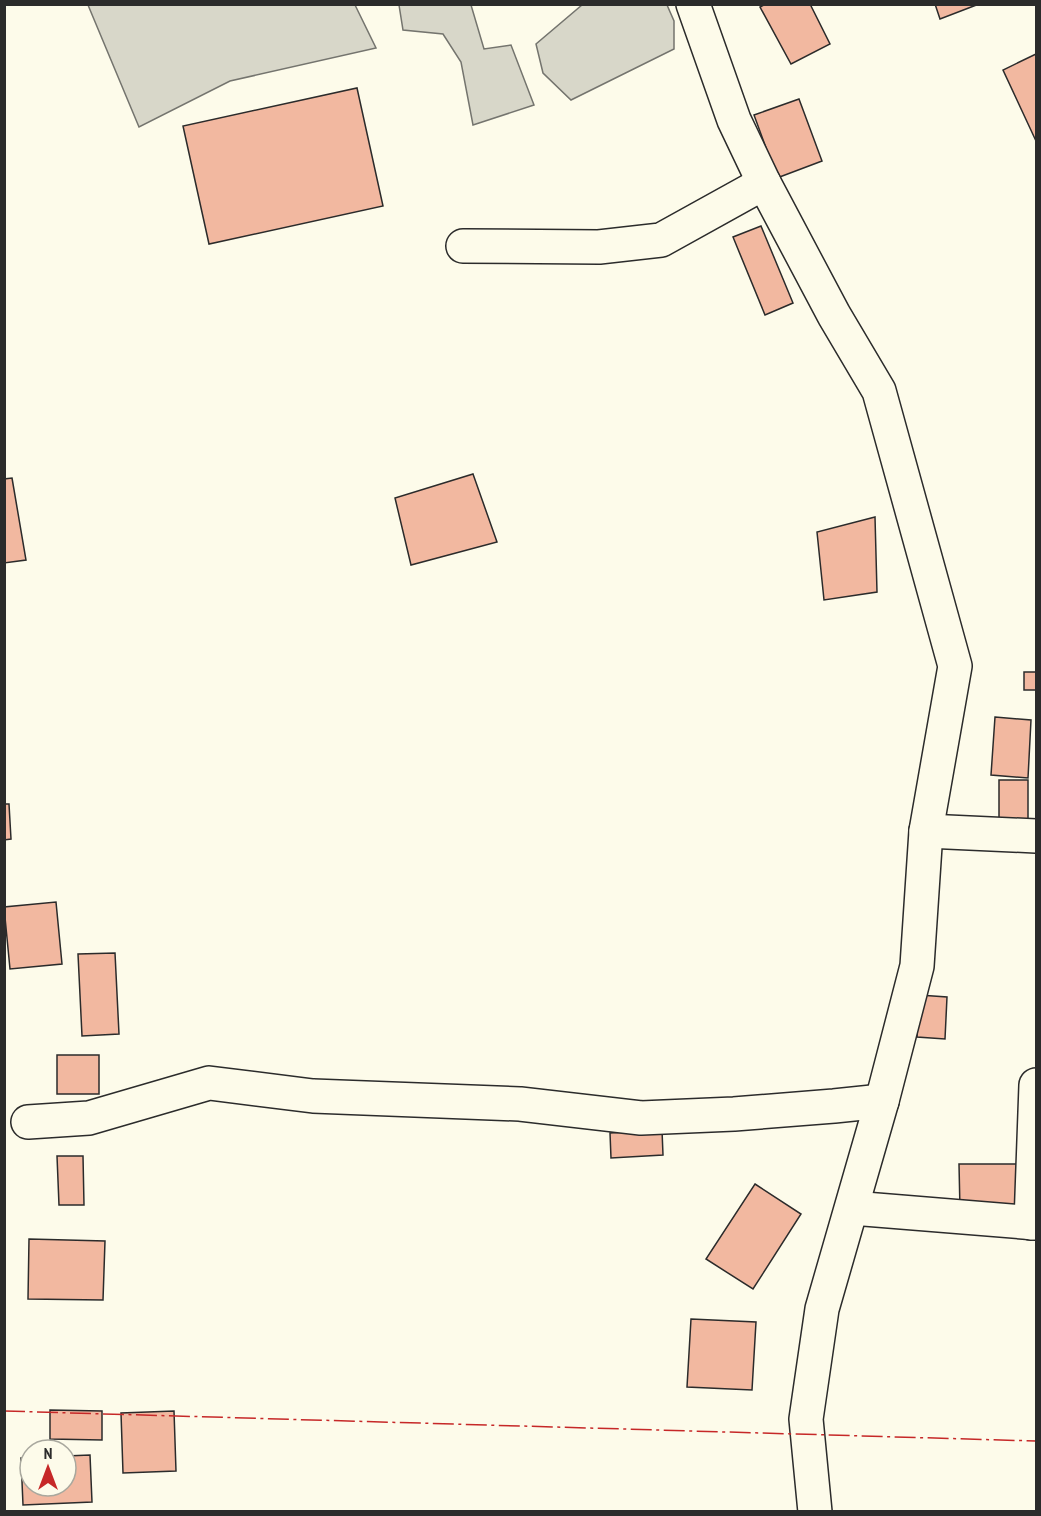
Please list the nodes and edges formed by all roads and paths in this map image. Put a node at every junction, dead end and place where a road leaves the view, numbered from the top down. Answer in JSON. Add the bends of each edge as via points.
{"nodes":[{"id":1,"x":693,"y":4,"type":"edge"},
{"id":2,"x":764,"y":183,"type":"junction"},
{"id":3,"x":463,"y":246,"type":"dead end"},
{"id":4,"x":926,"y":831,"type":"junction"},
{"id":5,"x":1036,"y":836,"type":"edge"},
{"id":6,"x":1036,"y":1084,"type":"edge"},
{"id":7,"x":882,"y":1101,"type":"junction"},
{"id":8,"x":28,"y":1122,"type":"dead end"},
{"id":9,"x":852,"y":1208,"type":"junction"},
{"id":10,"x":1034,"y":1223,"type":"edge"},
{"id":11,"x":815,"y":1512,"type":"edge"}],
"edges":[{"from":1,"to":2,"type":"street","via":[[734,120]]},
{"from":2,"to":3,"type":"street","via":[[661,240],[599,247]]},
{"from":2,"to":4,"type":"street","via":[[879,391],[954,666]]},
{"from":4,"to":5,"type":"street"},
{"from":4,"to":7,"type":"street","via":[[917,966]]},
{"from":6,"to":10,"type":"street"},
{"from":7,"to":8,"type":"street","via":[[641,1118],[520,1104],[313,1096],[209,1083],[89,1118]]},
{"from":7,"to":9,"type":"street"},
{"from":9,"to":10,"type":"street"},
{"from":9,"to":11,"type":"street","via":[[822,1309],[806,1419]]}]}
